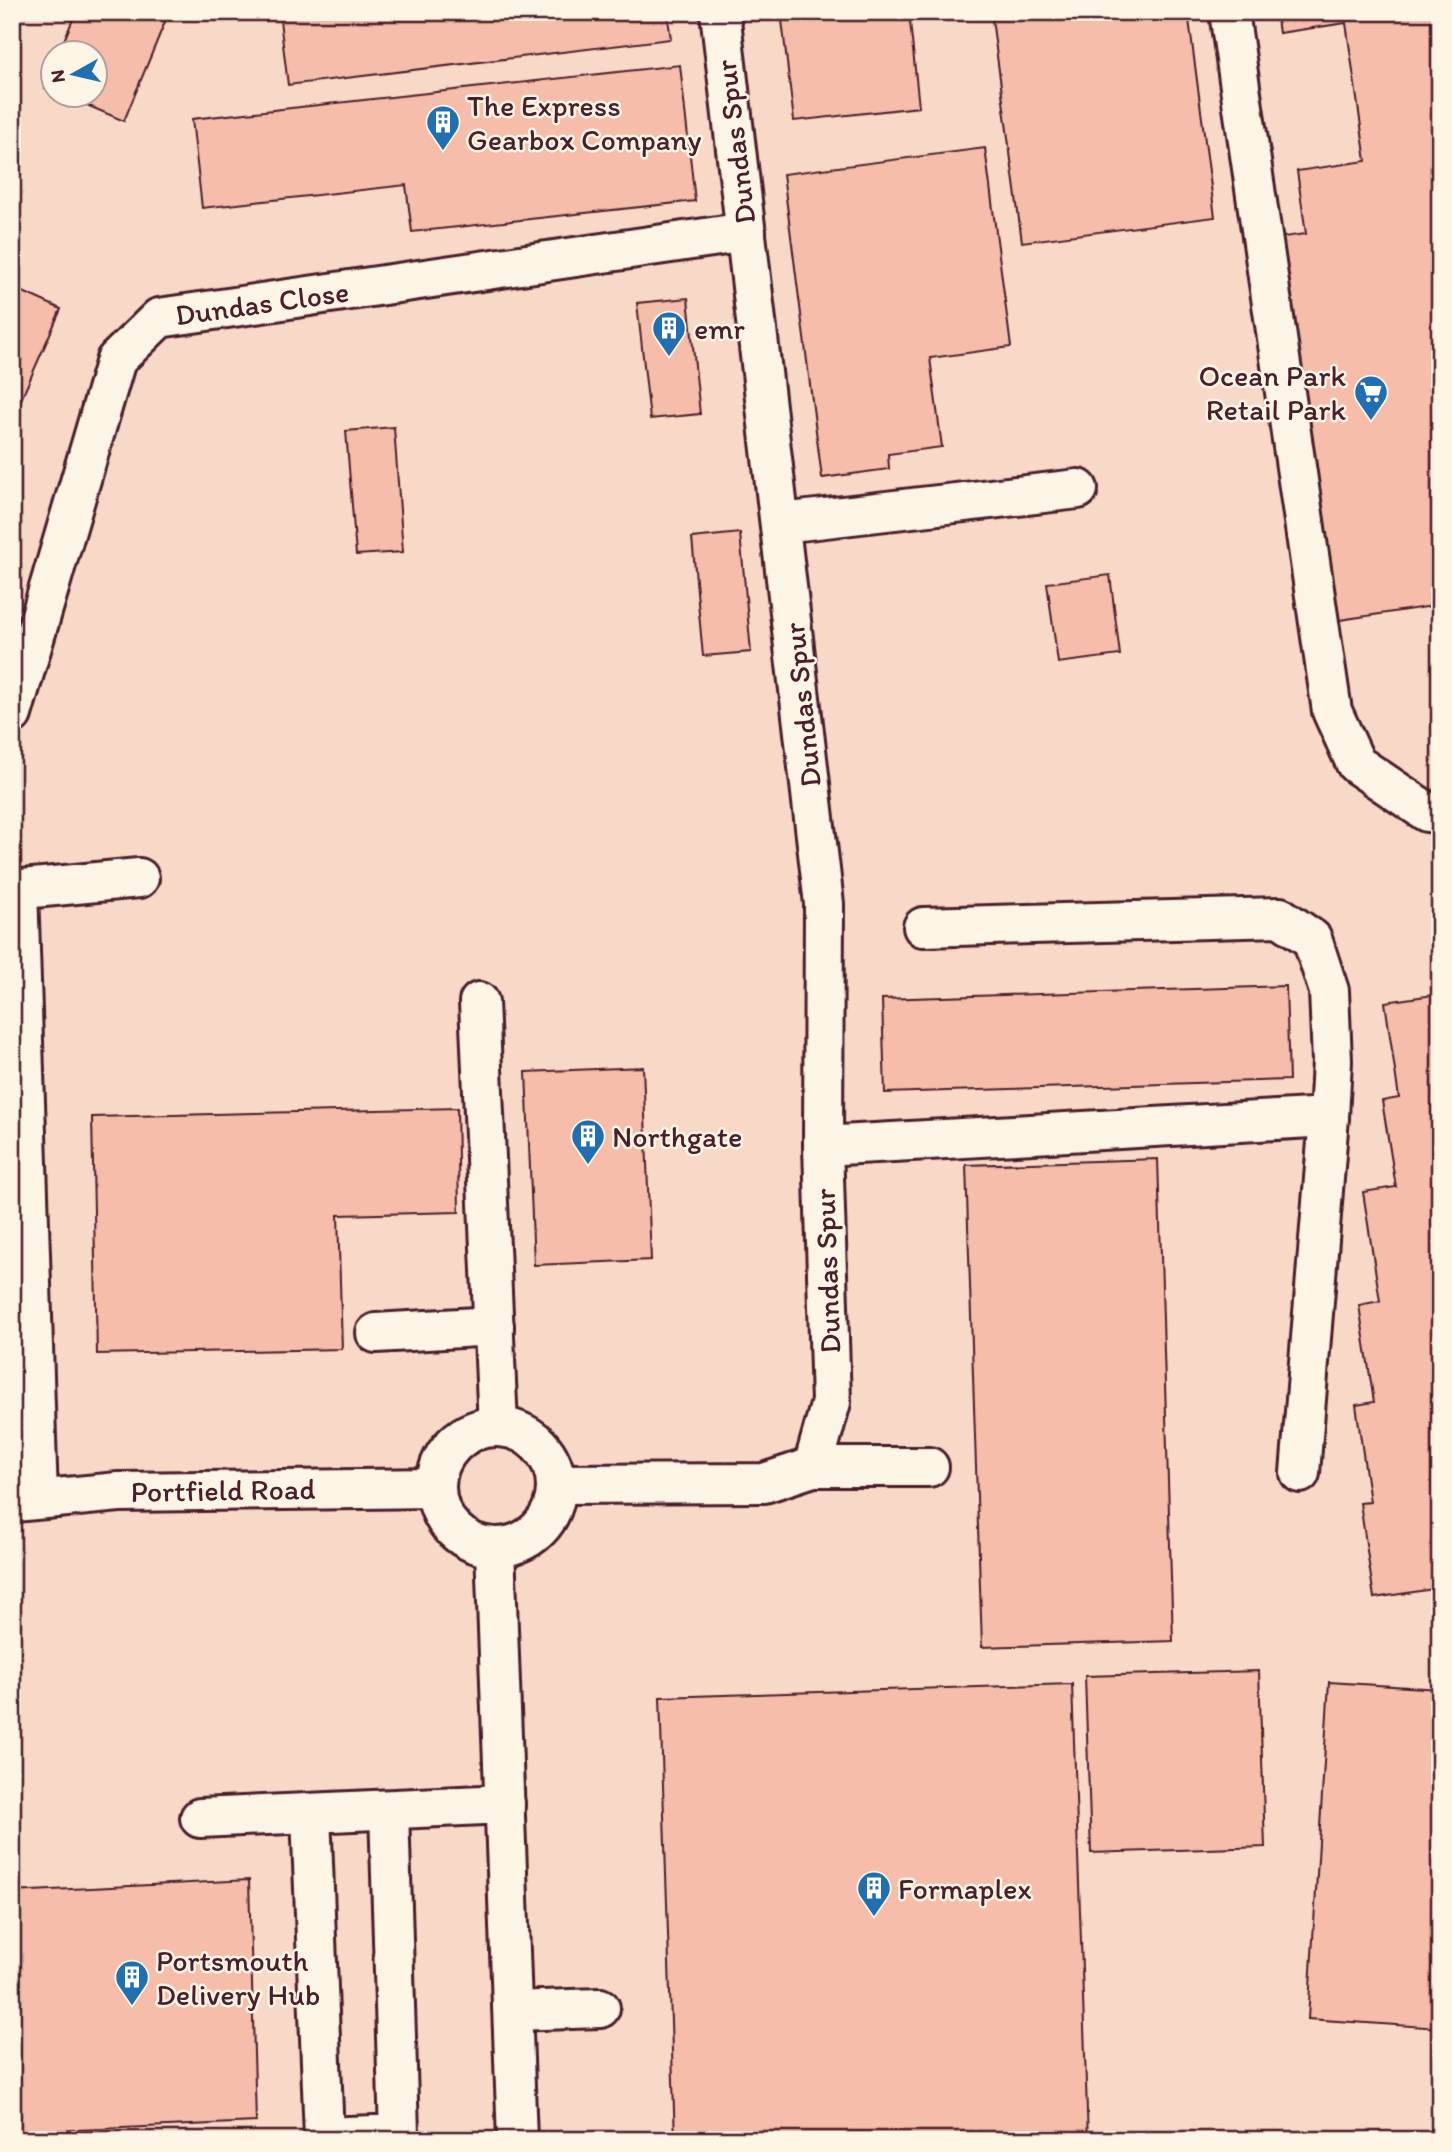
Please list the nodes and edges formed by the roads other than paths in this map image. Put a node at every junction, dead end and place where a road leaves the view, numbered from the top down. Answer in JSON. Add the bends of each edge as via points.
{"nodes":[{"id":1,"x":720,"y":12,"type":"edge"},
{"id":2,"x":1229,"y":12,"type":"edge"},
{"id":3,"x":746,"y":232,"type":"junction"},
{"id":4,"x":1078,"y":489,"type":"dead end"},
{"id":5,"x":782,"y":523,"type":"junction"},
{"id":6,"x":12,"y":714,"type":"edge"},
{"id":7,"x":1440,"y":813,"type":"edge"},
{"id":8,"x":139,"y":878,"type":"dead end"},
{"id":9,"x":15,"y":889,"type":"edge"},
{"id":10,"x":923,"y":927,"type":"dead end"},
{"id":11,"x":479,"y":1002,"type":"dead end"},
{"id":12,"x":1329,"y":1117,"type":"junction"},
{"id":13,"x":823,"y":1146,"type":"junction"},
{"id":14,"x":493,"y":1316,"type":"junction"},
{"id":15,"x":376,"y":1333,"type":"dead end"},
{"id":16,"x":498,"y":1426,"type":"junction"},
{"id":17,"x":813,"y":1467,"type":"junction"},
{"id":18,"x":929,"y":1467,"type":"dead end"},
{"id":19,"x":1300,"y":1473,"type":"dead end"},
{"id":20,"x":556,"y":1484,"type":"junction"},
{"id":21,"x":435,"y":1488,"type":"junction"},
{"id":22,"x":25,"y":1500,"type":"edge"},
{"id":23,"x":495,"y":1548,"type":"junction"},
{"id":24,"x":505,"y":1804,"type":"junction"},
{"id":25,"x":389,"y":1810,"type":"junction"},
{"id":26,"x":311,"y":1814,"type":"junction"},
{"id":27,"x":200,"y":1818,"type":"dead end"},
{"id":28,"x":600,"y":2008,"type":"dead end"},
{"id":29,"x":513,"y":2011,"type":"junction"},
{"id":30,"x":517,"y":2140,"type":"edge"}],
"edges":[{"from":1,"to":3,"type":"street","name":"Dundas Spur"},
{"from":2,"to":7,"type":"street","via":[[1332,711],[1356,764],[1427,812]]},
{"from":3,"to":5,"type":"street","name":"Dundas Spur"},
{"from":3,"to":6,"type":"street","name":"Dundas Close","via":[[159,318],[117,360]]},
{"from":4,"to":5,"type":"street"},
{"from":5,"to":13,"type":"street","name":"Dundas Spur","via":[[824,904]]},
{"from":8,"to":9,"type":"street"},
{"from":9,"to":22,"type":"street"},
{"from":10,"to":12,"type":"street","via":[[1280,917],[1312,939],[1329,991]]},
{"from":11,"to":14,"type":"street"},
{"from":12,"to":13,"type":"street"},
{"from":12,"to":19,"type":"street"},
{"from":13,"to":17,"type":"street","name":"Dundas Spur","via":[[831,1402]]},
{"from":14,"to":15,"type":"street"},
{"from":14,"to":16,"type":"street"},
{"from":16,"to":20,"type":"street","via":[[519,1431],[536,1442],[550,1459]]},
{"from":16,"to":21,"type":"street","via":[[465,1434],[449,1448],[438,1467]]},
{"from":17,"to":18,"type":"street"},
{"from":17,"to":20,"type":"street","via":[[764,1483]]},
{"from":20,"to":23,"type":"street","via":[[554,1505],[544,1524],[528,1538]]},
{"from":21,"to":22,"type":"street","name":"Portfield Road","via":[[145,1491]]},
{"from":21,"to":23,"type":"street","via":[[443,1517],[456,1534]]},
{"from":23,"to":24,"type":"street"},
{"from":24,"to":25,"type":"street"},
{"from":24,"to":29,"type":"street"},
{"from":25,"to":26,"type":"street"},
{"from":25,"to":26,"type":"street","via":[[399,2134],[324,2137]]},
{"from":26,"to":27,"type":"street"},
{"from":28,"to":29,"type":"street"},
{"from":29,"to":30,"type":"street"}]}
